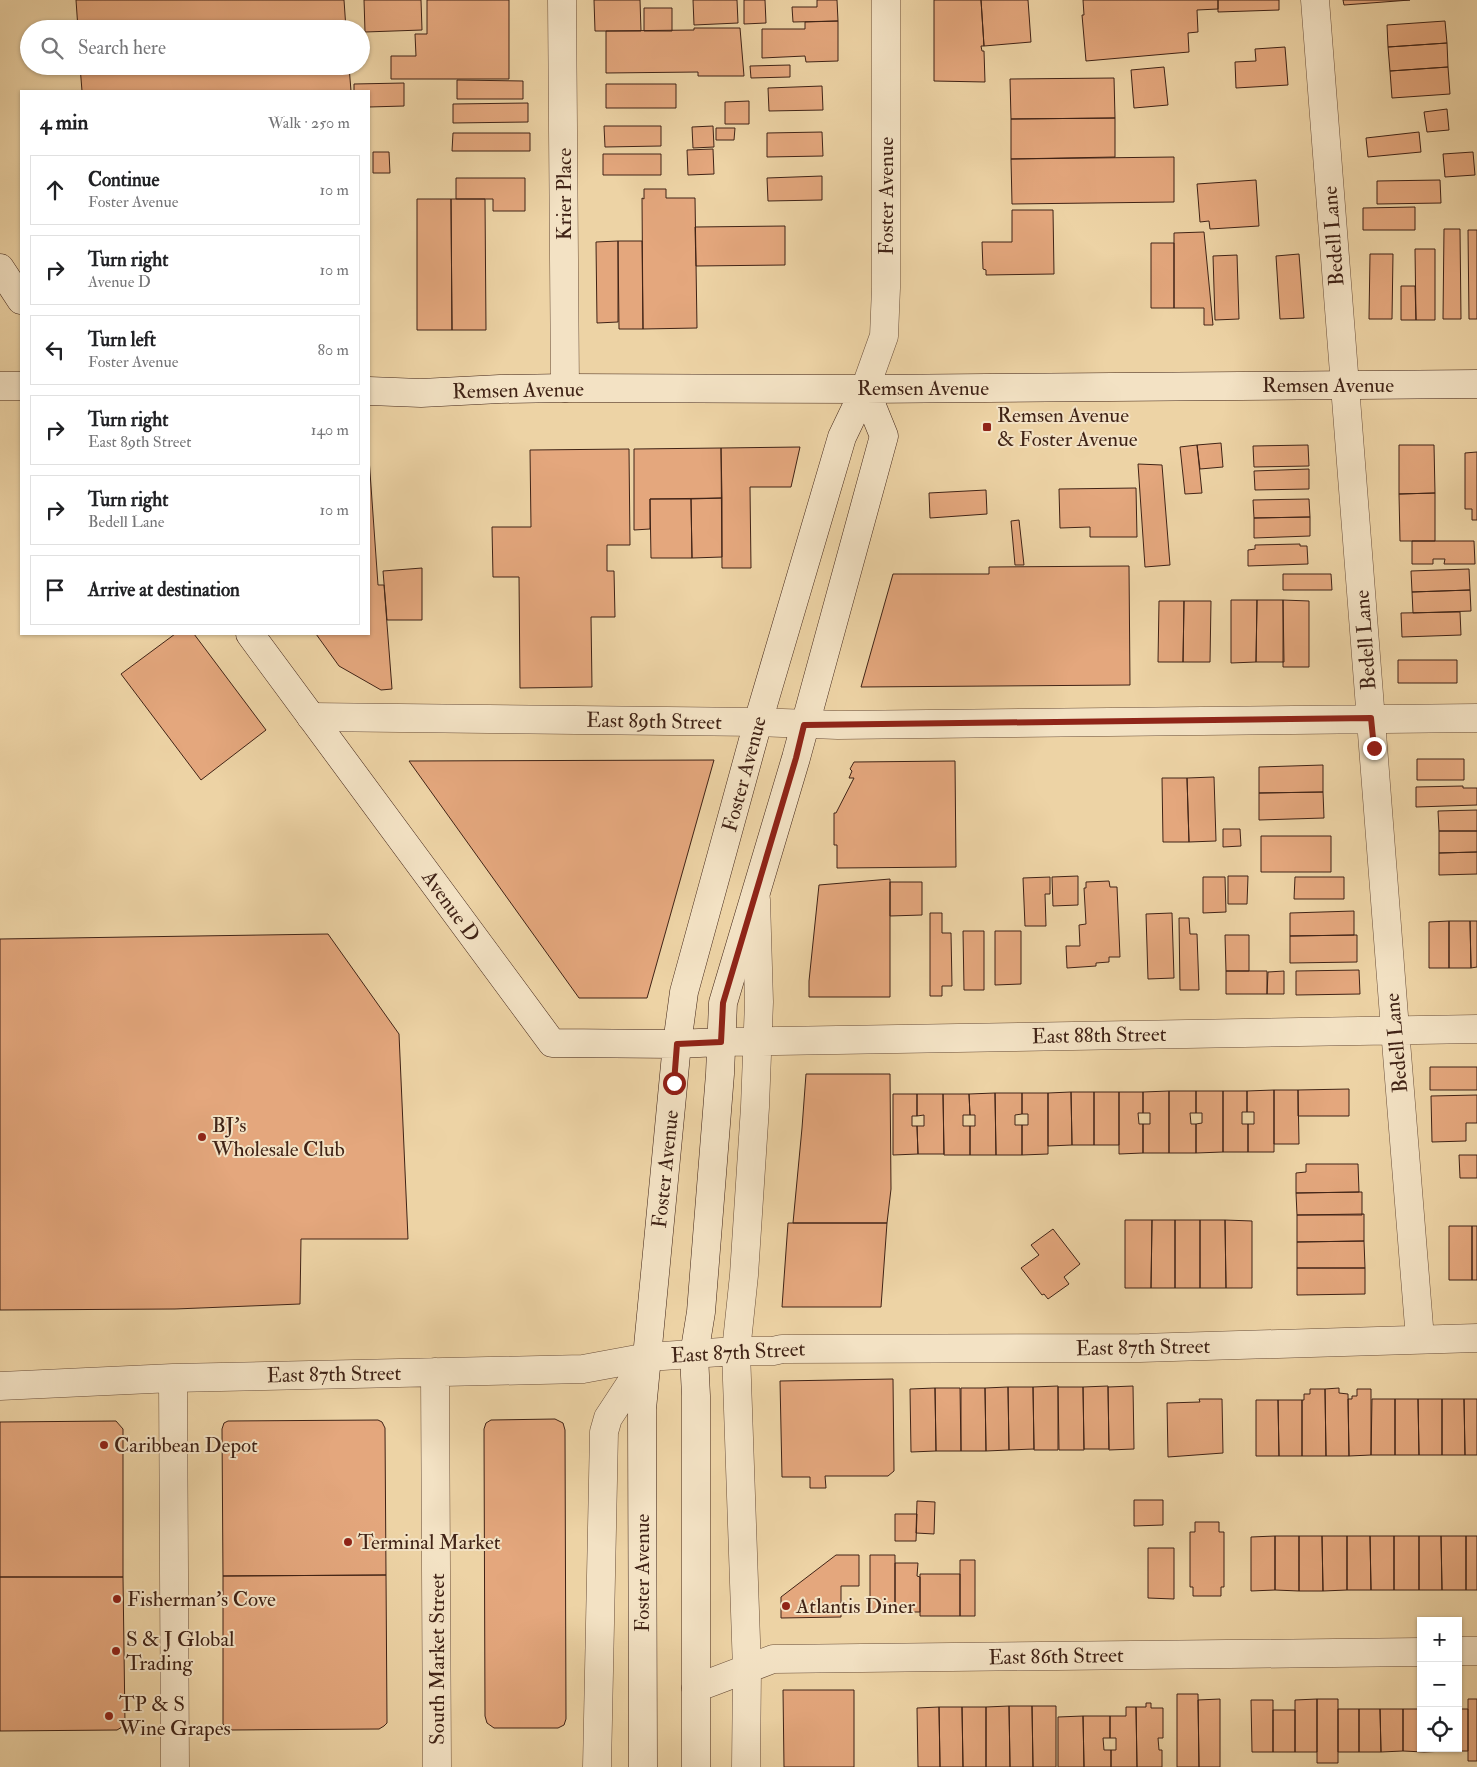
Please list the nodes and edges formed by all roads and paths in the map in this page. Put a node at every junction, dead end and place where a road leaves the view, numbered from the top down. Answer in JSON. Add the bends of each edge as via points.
{"nodes":[{"id":1,"x":562,"y":0,"type":"edge"},
{"id":2,"x":886,"y":0,"type":"edge"},
{"id":3,"x":1315,"y":0,"type":"edge"},
{"id":4,"x":0,"y":268,"type":"edge"},
{"id":5,"x":20,"y":298,"type":"edge"},
{"id":6,"x":1345,"y":384,"type":"junction"},
{"id":7,"x":1477,"y":384,"type":"edge"},
{"id":8,"x":0,"y":386,"type":"edge"},
{"id":9,"x":20,"y":386,"type":"edge"},
{"id":10,"x":565,"y":388,"type":"junction"},
{"id":11,"x":865,"y":389,"type":"junction"},
{"id":12,"x":370,"y":391,"type":"edge"},
{"id":13,"x":251,"y":635,"type":"edge"},
{"id":14,"x":311,"y":717,"type":"junction"},
{"id":15,"x":1371,"y":718,"type":"junction"},
{"id":16,"x":1477,"y":718,"type":"edge"},
{"id":17,"x":758,"y":722,"type":"junction"},
{"id":18,"x":804,"y":725,"type":"junction"},
{"id":19,"x":755,"y":891,"type":"junction"},
{"id":20,"x":1395,"y":1029,"type":"junction"},
{"id":21,"x":1477,"y":1029,"type":"edge"},
{"id":22,"x":758,"y":1041,"type":"junction"},
{"id":23,"x":721,"y":1042,"type":"junction"},
{"id":24,"x":677,"y":1044,"type":"junction"},
{"id":25,"x":1477,"y":1338,"type":"edge"},
{"id":26,"x":1420,"y":1339,"type":"junction"},
{"id":27,"x":736,"y":1351,"type":"junction"},
{"id":28,"x":694,"y":1355,"type":"junction"},
{"id":29,"x":648,"y":1357,"type":"junction"},
{"id":30,"x":435,"y":1372,"type":"junction"},
{"id":31,"x":173,"y":1378,"type":"junction"},
{"id":32,"x":0,"y":1386,"type":"edge"},
{"id":33,"x":1462,"y":1651,"type":"edge"},
{"id":34,"x":1477,"y":1651,"type":"edge"},
{"id":35,"x":1417,"y":1652,"type":"edge"},
{"id":36,"x":747,"y":1669,"type":"junction"},
{"id":37,"x":696,"y":1688,"type":"junction"},
{"id":38,"x":175,"y":1767,"type":"edge"},
{"id":39,"x":437,"y":1767,"type":"edge"},
{"id":40,"x":597,"y":1767,"type":"edge"},
{"id":41,"x":643,"y":1767,"type":"edge"},
{"id":42,"x":696,"y":1767,"type":"edge"},
{"id":43,"x":746,"y":1767,"type":"edge"}],
"edges":[{"from":1,"to":10,"type":"street","name":"Krier Place"},
{"from":2,"to":11,"type":"street","name":"Foster Avenue","via":[[884,336]]},
{"from":3,"to":6,"type":"street","name":"Bedell Lane"},
{"from":4,"to":5,"type":"street"},
{"from":6,"to":7,"type":"street","name":"Remsen Avenue"},
{"from":6,"to":11,"type":"street","name":"Remsen Avenue"},
{"from":6,"to":15,"type":"street","name":"Bedell Lane"},
{"from":8,"to":9,"type":"street"},
{"from":10,"to":11,"type":"street","name":"Remsen Avenue"},
{"from":10,"to":12,"type":"street","name":"Remsen Avenue","via":[[421,393]]},
{"from":11,"to":17,"type":"street","name":"Foster Avenue","via":[[842,437]]},
{"from":11,"to":18,"type":"street","name":"Foster Avenue","via":[[884,436]]},
{"from":13,"to":14,"type":"street","name":"Avenue D"},
{"from":14,"to":17,"type":"street","name":"East 89th Street"},
{"from":14,"to":24,"type":"street","name":"Avenue D","via":[[552,1043]]},
{"from":15,"to":16,"type":"street","name":"East 89th Street"},
{"from":15,"to":18,"type":"street","name":"East 89th Street"},
{"from":15,"to":20,"type":"street","name":"Bedell Lane"},
{"from":17,"to":18,"type":"street","name":"East 89th Street"},
{"from":17,"to":24,"type":"street","name":"Foster Avenue","via":[[684,992]]},
{"from":18,"to":19,"type":"street","name":"Foster Avenue"},
{"from":19,"to":22,"type":"street"},
{"from":19,"to":23,"type":"street","name":"Foster Avenue","via":[[723,1003]]},
{"from":20,"to":21,"type":"street","name":"East 88th Street"},
{"from":20,"to":22,"type":"street","name":"East 88th Street"},
{"from":20,"to":26,"type":"street","name":"Bedell Lane"},
{"from":22,"to":23,"type":"street","name":"East 88th Street"},
{"from":22,"to":27,"type":"street","via":[[745,1265]]},
{"from":23,"to":24,"type":"street","name":"Avenue D"},
{"from":23,"to":28,"type":"street","name":"Foster Avenue","via":[[702,1302]]},
{"from":24,"to":29,"type":"street","name":"Foster Avenue"},
{"from":25,"to":26,"type":"street","name":"East 87th Street"},
{"from":26,"to":27,"type":"street","name":"East 87th Street","via":[[1140,1348]]},
{"from":27,"to":28,"type":"street","name":"East 87th Street"},
{"from":27,"to":36,"type":"street"},
{"from":28,"to":29,"type":"street","name":"East 87th Street"},
{"from":28,"to":37,"type":"street","name":"Foster Avenue"},
{"from":29,"to":30,"type":"street","name":"East 87th Street","via":[[582,1369]]},
{"from":29,"to":40,"type":"street","via":[[608,1418],[604,1432]]},
{"from":29,"to":41,"type":"street","name":"Foster Avenue","via":[[642,1409]]},
{"from":30,"to":31,"type":"street","name":"East 87th Street"},
{"from":30,"to":39,"type":"street","name":"South Market Street"},
{"from":31,"to":32,"type":"street","name":"East 87th Street"},
{"from":31,"to":38,"type":"street"},
{"from":33,"to":34,"type":"street"},
{"from":35,"to":36,"type":"street","name":"East 86th Street","via":[[773,1659]]},
{"from":36,"to":37,"type":"street","name":"East 86th Street"},
{"from":36,"to":43,"type":"street"},
{"from":37,"to":42,"type":"street","name":"Foster Avenue"}]}
